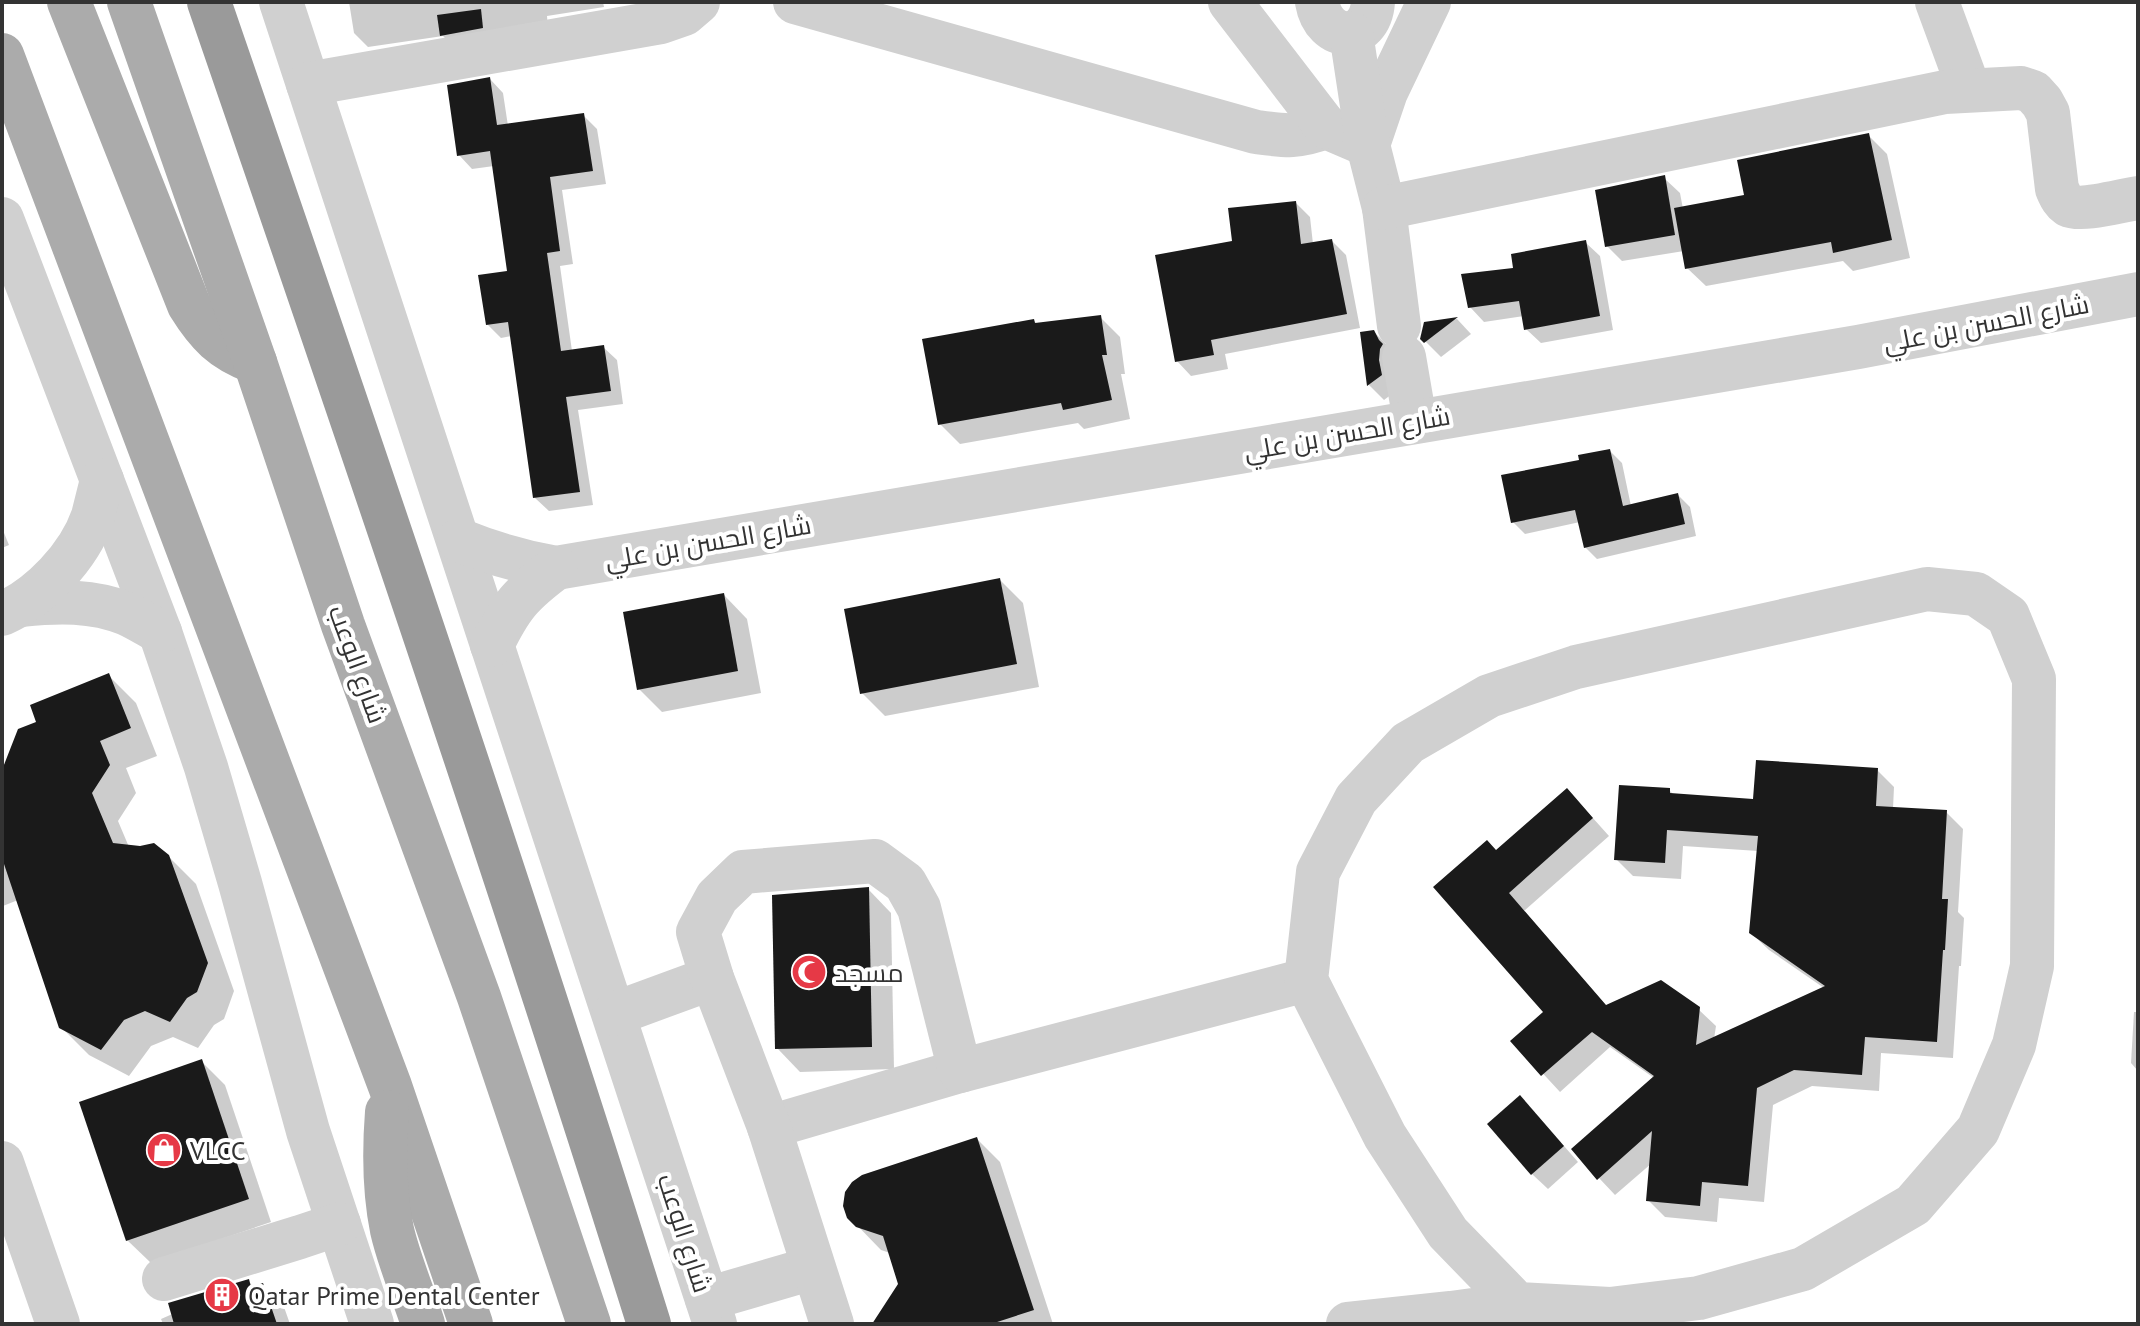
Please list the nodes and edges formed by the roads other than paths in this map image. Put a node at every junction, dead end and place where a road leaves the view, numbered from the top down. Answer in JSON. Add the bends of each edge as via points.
{"nodes":[{"id":1,"x":69,"y":2,"type":"edge"},
{"id":2,"x":129,"y":2,"type":"edge"},
{"id":3,"x":209,"y":2,"type":"edge"},
{"id":4,"x":281,"y":2,"type":"edge"},
{"id":5,"x":698,"y":2,"type":"edge"},
{"id":6,"x":795,"y":2,"type":"edge"},
{"id":7,"x":1230,"y":2,"type":"edge"},
{"id":8,"x":1317,"y":2,"type":"edge"},
{"id":9,"x":1429,"y":2,"type":"edge"},
{"id":10,"x":1937,"y":2,"type":"edge"},
{"id":11,"x":621,"y":15,"type":"edge"},
{"id":12,"x":1362,"y":17,"type":"edge"},
{"id":13,"x":2,"y":55,"type":"edge"},
{"id":14,"x":308,"y":84,"type":"junction"},
{"id":15,"x":1969,"y":89,"type":"junction"},
{"id":16,"x":1326,"y":127,"type":"junction"},
{"id":17,"x":1368,"y":145,"type":"junction"},
{"id":18,"x":2138,"y":198,"type":"edge"},
{"id":19,"x":1384,"y":208,"type":"junction"},
{"id":20,"x":2,"y":219,"type":"edge"},
{"id":21,"x":2138,"y":294,"type":"edge"},
{"id":22,"x":255,"y":362,"type":"junction"},
{"id":23,"x":1415,"y":421,"type":"junction"},
{"id":24,"x":102,"y":480,"type":"junction"},
{"id":25,"x":459,"y":540,"type":"junction"},
{"id":26,"x":556,"y":568,"type":"junction"},
{"id":27,"x":12,"y":610,"type":"edge"},
{"id":28,"x":160,"y":632,"type":"junction"},
{"id":29,"x":492,"y":645,"type":"junction"},
{"id":30,"x":712,"y":978,"type":"junction"},
{"id":31,"x":1306,"y":980,"type":"junction"},
{"id":32,"x":614,"y":1014,"type":"junction"},
{"id":33,"x":960,"y":1071,"type":"junction"},
{"id":34,"x":390,"y":1086,"type":"junction"},
{"id":35,"x":769,"y":1127,"type":"junction"},
{"id":36,"x":2,"y":1163,"type":"edge"},
{"id":37,"x":339,"y":1224,"type":"junction"},
{"id":38,"x":813,"y":1268,"type":"junction"},
{"id":39,"x":164,"y":1279,"type":"dead end"},
{"id":40,"x":1517,"y":1304,"type":"junction"},
{"id":41,"x":711,"y":1312,"type":"edge"},
{"id":42,"x":1610,"y":1316,"type":"edge"},
{"id":43,"x":58,"y":1324,"type":"edge"},
{"id":44,"x":372,"y":1324,"type":"edge"},
{"id":45,"x":423,"y":1324,"type":"edge"},
{"id":46,"x":471,"y":1324,"type":"edge"},
{"id":47,"x":589,"y":1324,"type":"edge"},
{"id":48,"x":649,"y":1324,"type":"edge"},
{"id":49,"x":832,"y":1324,"type":"edge"},
{"id":50,"x":1348,"y":1324,"type":"edge"}],
"edges":[{"from":1,"to":22,"type":"main road","via":[[189,305],[217,343]]},
{"from":2,"to":22,"type":"main road","name":"شارع الوعب"},
{"from":3,"to":48,"type":"highway","via":[[403,566]]},
{"from":4,"to":14,"type":"street","name":"شارع الوعب"},
{"from":5,"to":11,"type":"street","via":[[672,19]]},
{"from":6,"to":16,"type":"street","via":[[1256,132],[1304,135]]},
{"from":7,"to":16,"type":"street"},
{"from":8,"to":12,"type":"street","via":[[1326,25],[1338,32]]},
{"from":9,"to":17,"type":"street","via":[[1386,92]]},
{"from":10,"to":15,"type":"street"},
{"from":11,"to":14,"type":"street"},
{"from":12,"to":17,"type":"street"},
{"from":13,"to":34,"type":"main road"},
{"from":14,"to":25,"type":"street","name":"شارع الوعب"},
{"from":15,"to":18,"type":"street","via":[[2021,88],[2042,102],[2048,113],[2057,189],[2069,205]]},
{"from":15,"to":19,"type":"street"},
{"from":16,"to":17,"type":"street"},
{"from":17,"to":19,"type":"street"},
{"from":19,"to":23,"type":"street"},
{"from":20,"to":24,"type":"street"},
{"from":21,"to":23,"type":"street","name":"شارع الحسن بن علي"},
{"from":22,"to":47,"type":"main road","name":"شارع الوعب"},
{"from":23,"to":26,"type":"street","name":"شارع الحسن بن علي"},
{"from":24,"to":27,"type":"street","via":[[92,519],[73,555],[46,585]]},
{"from":24,"to":28,"type":"street"},
{"from":25,"to":26,"type":"street","name":"شارع الحسن بن علي"},
{"from":25,"to":29,"type":"street","name":"شارع الوعب"},
{"from":26,"to":29,"type":"street","name":"شارع الحسن بن علي","via":[[507,614]]},
{"from":27,"to":28,"type":"street","via":[[51,602],[89,603]]},
{"from":28,"to":37,"type":"street","via":[[206,767]]},
{"from":29,"to":32,"type":"street","name":"شارع الوعب"},
{"from":30,"to":32,"type":"street"},
{"from":30,"to":33,"type":"street","via":[[698,932],[717,897],[743,872],[875,861],[905,883],[919,908]]},
{"from":30,"to":35,"type":"street"},
{"from":31,"to":33,"type":"street"},
{"from":31,"to":40,"type":"street","via":[[1385,1136],[1440,1221]]},
{"from":31,"to":42,"type":"street","via":[[1318,872],[1356,799],[1408,743],[1489,696],[1576,667],[1927,589],[1976,594],[2008,616],[2034,679],[2032,966],[2014,1045],[1978,1130],[1913,1205],[1803,1269]]},
{"from":32,"to":41,"type":"street","name":"شارع الوعب"},
{"from":33,"to":35,"type":"street"},
{"from":34,"to":45,"type":"main road","via":[[385,1134],[392,1231]]},
{"from":34,"to":46,"type":"main road"},
{"from":35,"to":38,"type":"street"},
{"from":36,"to":43,"type":"street"},
{"from":37,"to":39,"type":"street"},
{"from":37,"to":44,"type":"street"},
{"from":38,"to":41,"type":"street"},
{"from":38,"to":49,"type":"street"},
{"from":40,"to":42,"type":"street"},
{"from":40,"to":50,"type":"street"}]}
